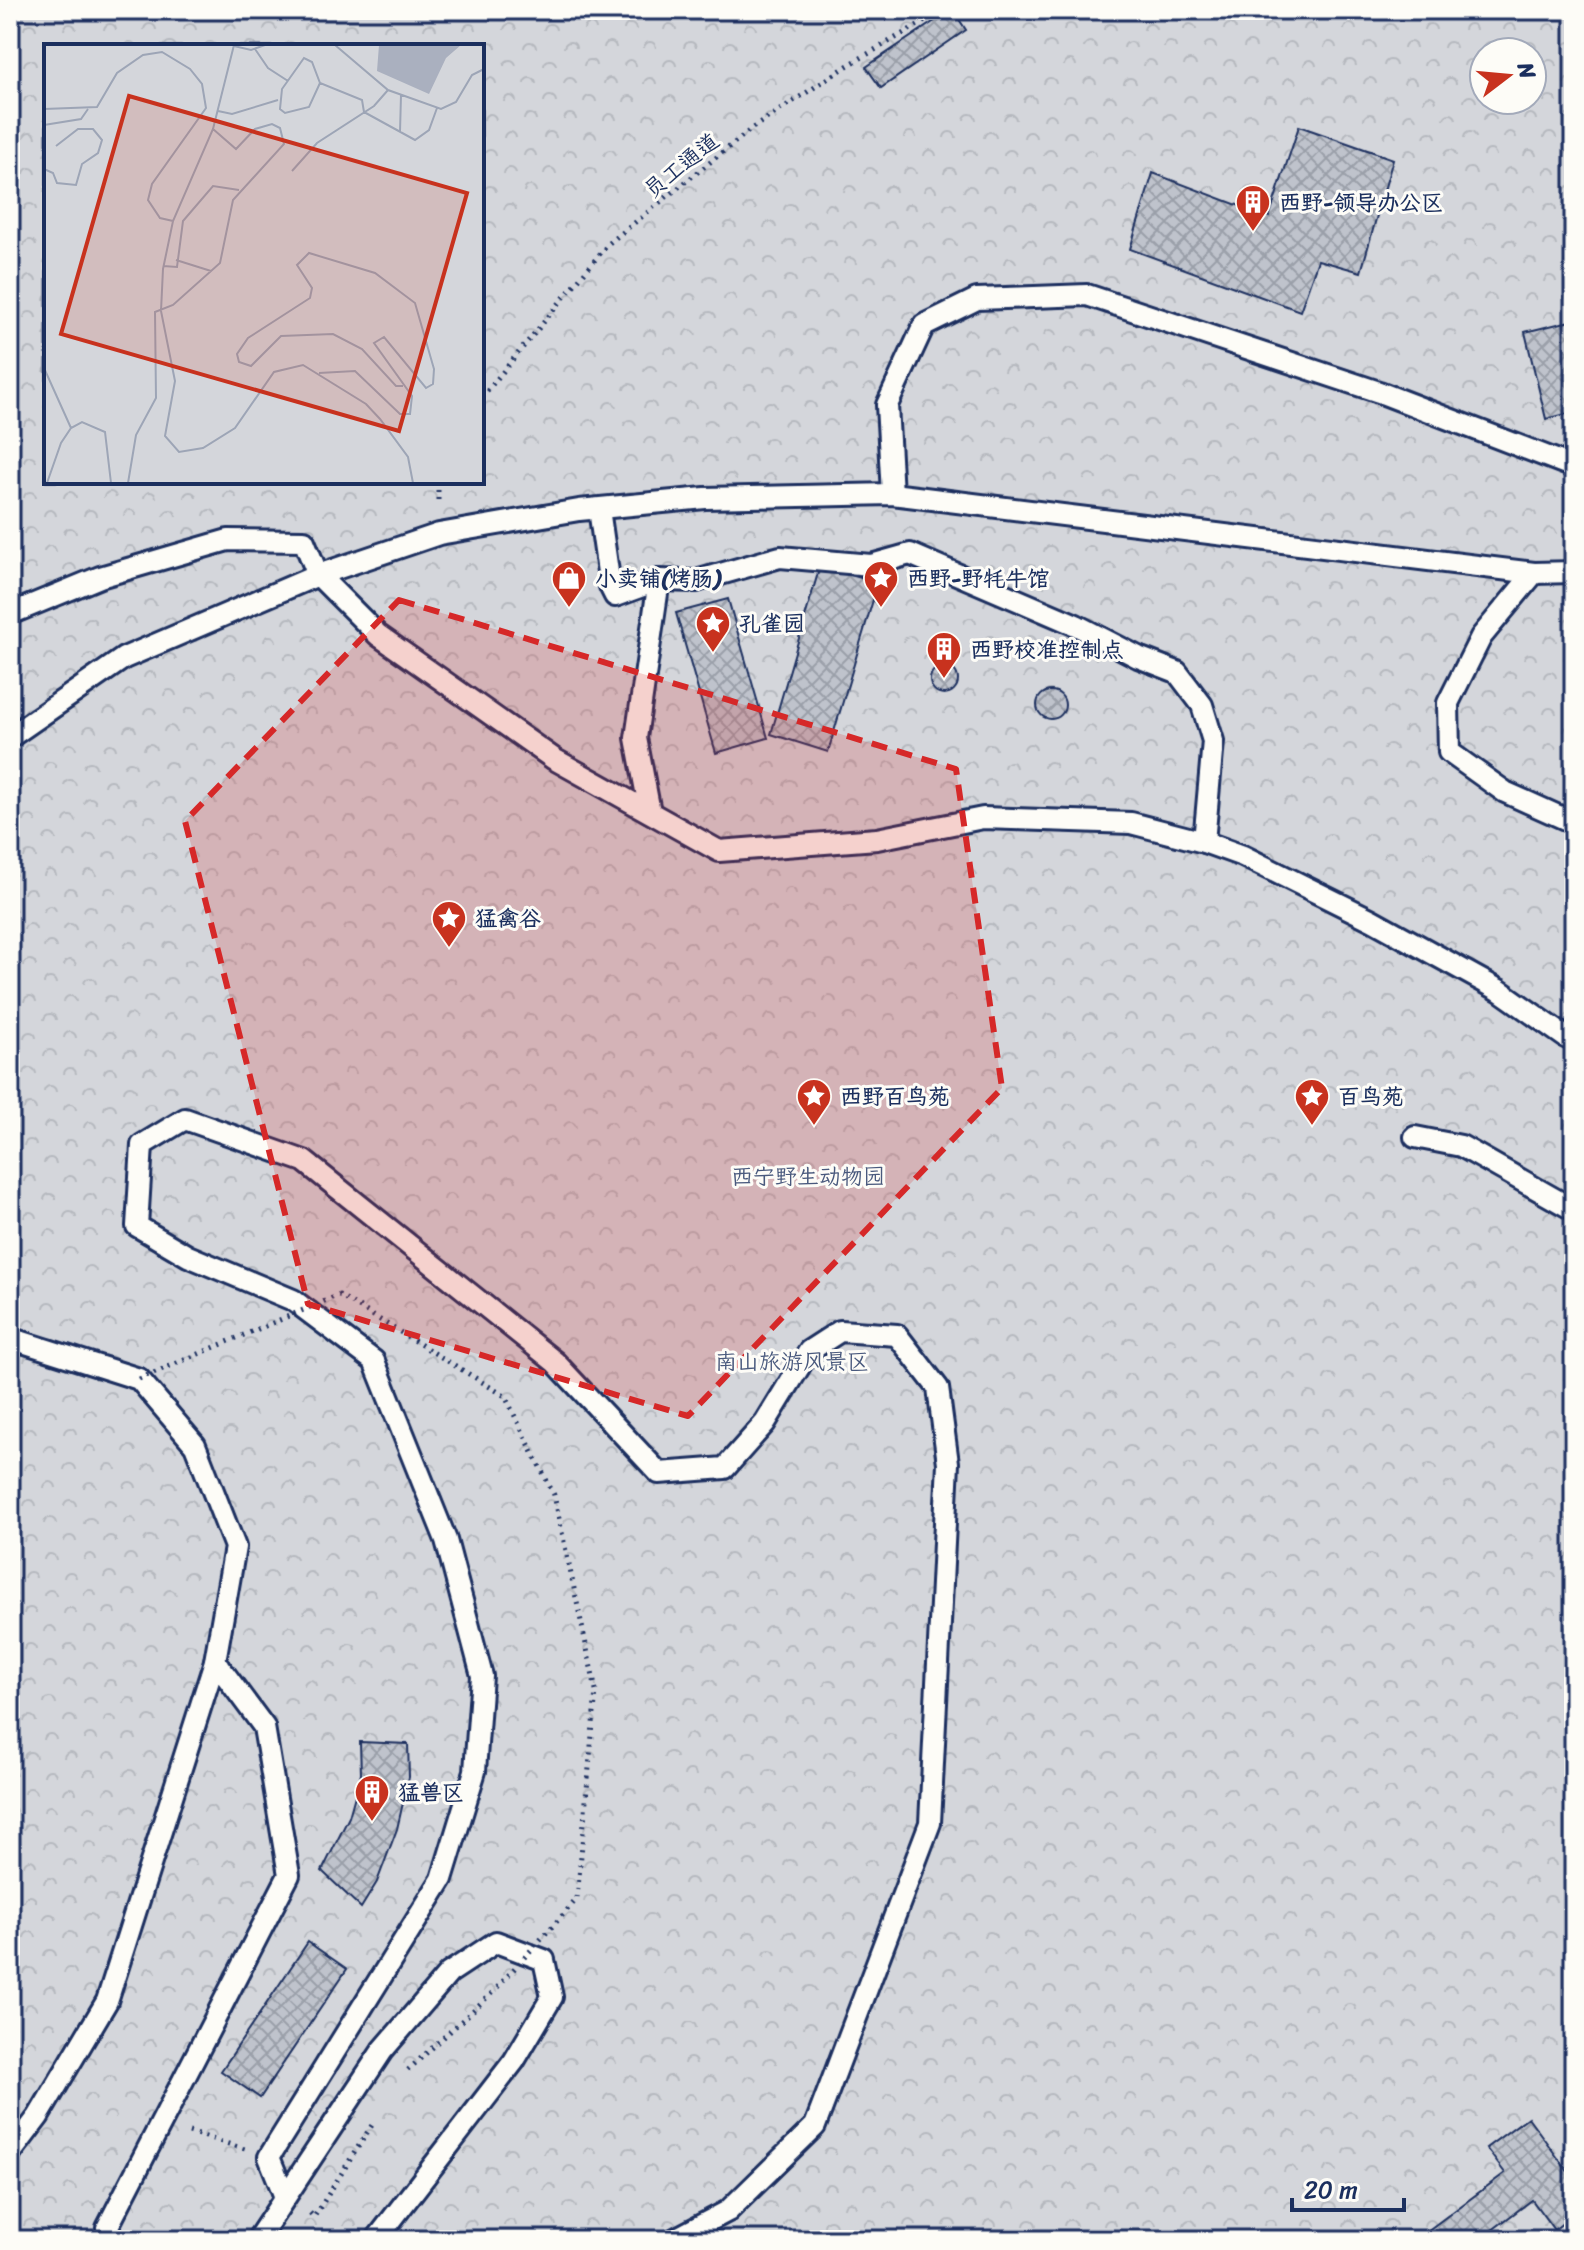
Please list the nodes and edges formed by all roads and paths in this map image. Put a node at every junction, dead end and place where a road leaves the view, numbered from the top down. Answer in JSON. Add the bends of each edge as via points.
{"nodes":[{"id":1,"x":944,"y":10,"type":"edge"},
{"id":2,"x":484,"y":395,"type":"edge"},
{"id":3,"x":1574,"y":467,"type":"edge"},
{"id":4,"x":892,"y":494,"type":"junction"},
{"id":5,"x":599,"y":509,"type":"junction"},
{"id":6,"x":1574,"y":572,"type":"edge"},
{"id":7,"x":1534,"y":573,"type":"junction"},
{"id":8,"x":318,"y":575,"type":"junction"},
{"id":9,"x":659,"y":580,"type":"junction"},
{"id":10,"x":10,"y":614,"type":"edge"},
{"id":11,"x":10,"y":737,"type":"edge"},
{"id":12,"x":650,"y":812,"type":"junction"},
{"id":13,"x":1574,"y":823,"type":"edge"},
{"id":14,"x":1204,"y":842,"type":"junction"},
{"id":15,"x":1574,"y":1035,"type":"edge"},
{"id":16,"x":1415,"y":1137,"type":"dead end"},
{"id":17,"x":1574,"y":1210,"type":"edge"},
{"id":18,"x":10,"y":1338,"type":"edge"},
{"id":19,"x":139,"y":1379,"type":"junction"},
{"id":20,"x":215,"y":1661,"type":"junction"},
{"id":21,"x":405,"y":2073,"type":"dead end"},
{"id":22,"x":380,"y":2112,"type":"dead end"},
{"id":23,"x":162,"y":2124,"type":"junction"},
{"id":24,"x":10,"y":2154,"type":"edge"},
{"id":25,"x":269,"y":2157,"type":"junction"},
{"id":26,"x":285,"y":2197,"type":"junction"},
{"id":27,"x":1574,"y":2224,"type":"edge"},
{"id":28,"x":110,"y":2240,"type":"edge"},
{"id":29,"x":257,"y":2240,"type":"edge"},
{"id":30,"x":376,"y":2240,"type":"edge"},
{"id":31,"x":673,"y":2240,"type":"edge"},
{"id":32,"x":1550,"y":2240,"type":"edge"}],
"edges":[{"from":1,"to":2,"type":"path","name":"员工通道","via":[[754,127],[608,244]]},
{"from":3,"to":4,"type":"lane","via":[[1379,392],[1087,295],[977,299],[924,325],[887,405]]},
{"from":4,"to":5,"type":"lane","via":[[705,498]]},
{"from":4,"to":7,"type":"lane"},
{"from":5,"to":8,"type":"lane","via":[[439,534]]},
{"from":5,"to":9,"type":"lane","via":[[615,596]]},
{"from":6,"to":7,"type":"lane"},
{"from":7,"to":13,"type":"lane","via":[[1481,637],[1448,703],[1449,752],[1505,792]]},
{"from":8,"to":10,"type":"lane","via":[[304,541],[228,540],[100,577]]},
{"from":8,"to":11,"type":"lane","via":[[124,658]]},
{"from":8,"to":12,"type":"lane","via":[[378,635],[554,759]]},
{"from":9,"to":12,"type":"lane","via":[[636,738]]},
{"from":9,"to":14,"type":"lane","via":[[696,581],[780,557],[871,565],[910,554],[1177,672],[1202,705],[1213,741]]},
{"from":12,"to":14,"type":"lane","via":[[719,851],[877,839],[983,818],[1131,823]]},
{"from":14,"to":15,"type":"lane","via":[[1372,920],[1499,990],[1567,1038]]},
{"from":16,"to":17,"type":"lane","via":[[1461,1146]]},
{"from":18,"to":19,"type":"lane"},
{"from":19,"to":20,"type":"lane","via":[[195,1445],[235,1547]]},
{"from":19,"to":21,"type":"path","bridge":true,"via":[[339,1295],[505,1396],[554,1495],[596,1691],[577,1899],[494,1991]]},
{"from":20,"to":23,"type":"lane","via":[[264,1727],[289,1875]]},
{"from":20,"to":24,"type":"lane","via":[[107,2001]]},
{"from":22,"to":26,"type":"path","via":[[314,2217]]},
{"from":23,"to":25,"type":"path"},
{"from":23,"to":28,"type":"lane","via":[[107,2228]]},
{"from":25,"to":26,"type":"lane"},
{"from":25,"to":31,"type":"lane","via":[[442,1879],[475,1771],[482,1676],[446,1540],[374,1361],[293,1300],[188,1256],[137,1226],[142,1145],[185,1119],[304,1161],[555,1362],[659,1473],[725,1468],[765,1423],[809,1351],[840,1331],[897,1335],[938,1388],[948,1463],[930,1823],[815,2126],[728,2211]]},
{"from":26,"to":29,"type":"lane"},
{"from":26,"to":30,"type":"lane","via":[[382,2051],[449,1973],[496,1942],[544,1960],[552,1997],[514,2061]]},
{"from":27,"to":32,"type":"path"}]}
